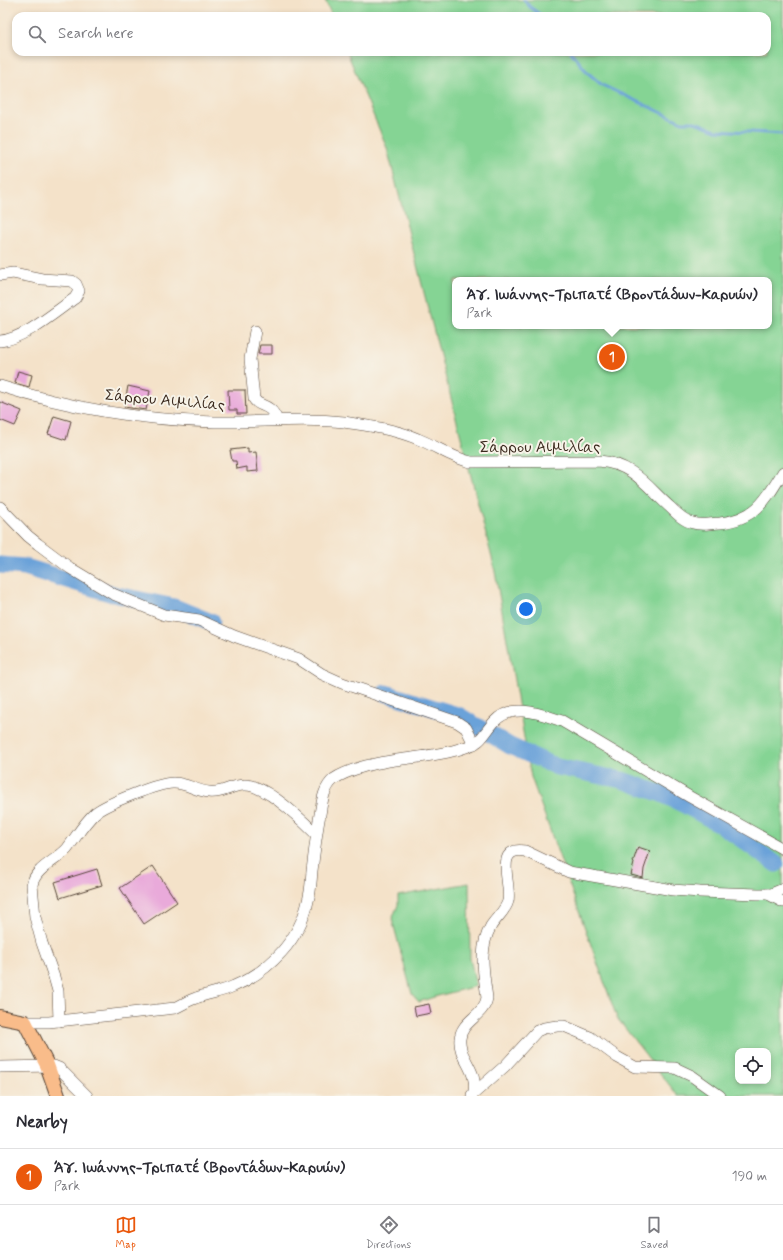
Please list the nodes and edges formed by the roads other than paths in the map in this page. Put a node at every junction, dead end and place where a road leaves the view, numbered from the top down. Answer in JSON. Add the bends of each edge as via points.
{"nodes":[{"id":1,"x":0,"y":275,"type":"edge"},
{"id":2,"x":255,"y":331,"type":"dead end"},
{"id":3,"x":0,"y":341,"type":"edge"},
{"id":4,"x":0,"y":386,"type":"edge"},
{"id":5,"x":277,"y":420,"type":"junction"},
{"id":6,"x":783,"y":472,"type":"edge"},
{"id":7,"x":0,"y":507,"type":"edge"},
{"id":8,"x":478,"y":742,"type":"junction"},
{"id":9,"x":316,"y":834,"type":"junction"},
{"id":10,"x":783,"y":849,"type":"edge"},
{"id":11,"x":776,"y":892,"type":"edge"},
{"id":12,"x":783,"y":902,"type":"edge"},
{"id":13,"x":0,"y":1017,"type":"edge"},
{"id":14,"x":59,"y":1021,"type":"junction"},
{"id":15,"x":25,"y":1022,"type":"junction"},
{"id":16,"x":47,"y":1065,"type":"junction"},
{"id":17,"x":0,"y":1067,"type":"edge"},
{"id":18,"x":472,"y":1094,"type":"edge"},
{"id":19,"x":58,"y":1096,"type":"edge"},
{"id":20,"x":87,"y":1096,"type":"edge"},
{"id":21,"x":720,"y":1096,"type":"edge"}],
"edges":[{"from":1,"to":3,"type":"street","via":[[13,273],[42,279],[72,281],[79,291],[75,298],[24,333]]},
{"from":2,"to":5,"type":"street","via":[[250,359],[254,398],[256,402],[271,409]]},
{"from":4,"to":5,"type":"street","name":"Σάρρου Αιμιλίας","via":[[66,404],[185,421]]},
{"from":5,"to":6,"type":"street","name":"Σάρρου Αιμιλίας","via":[[312,419],[391,430],[417,438],[470,462],[599,461],[618,464],[636,475],[682,517],[699,525],[731,522],[758,508]]},
{"from":7,"to":8,"type":"street","via":[[38,544],[70,568],[113,594],[164,615],[199,620],[234,636],[299,659],[342,683],[457,722]]},
{"from":8,"to":9,"type":"street","via":[[442,753],[378,763],[340,775],[328,784],[325,790]]},
{"from":8,"to":10,"type":"street","via":[[495,721],[516,712],[526,711],[562,721]]},
{"from":9,"to":14,"type":"street","via":[[309,899],[303,919],[284,951],[257,974],[234,986],[175,1008]]},
{"from":9,"to":14,"type":"street","via":[[279,801],[246,785],[214,793],[176,783],[164,784],[102,808],[86,822],[63,852],[38,872],[32,885],[35,917],[58,991]]},
{"from":11,"to":12,"type":"street"},
{"from":11,"to":18,"type":"street","via":[[673,890],[568,872],[525,851],[510,854],[506,863],[507,903],[488,932],[483,947],[486,1003],[464,1028],[460,1039],[461,1050],[475,1080]]},
{"from":13,"to":15,"type":"main road"},
{"from":14,"to":15,"type":"street"},
{"from":15,"to":16,"type":"main road"},
{"from":16,"to":17,"type":"street"},
{"from":16,"to":19,"type":"main road"},
{"from":16,"to":20,"type":"street","via":[[59,1068]]},
{"from":18,"to":21,"type":"street","via":[[505,1066],[537,1030],[564,1026],[590,1037],[635,1067],[675,1068],[692,1076]]}]}
